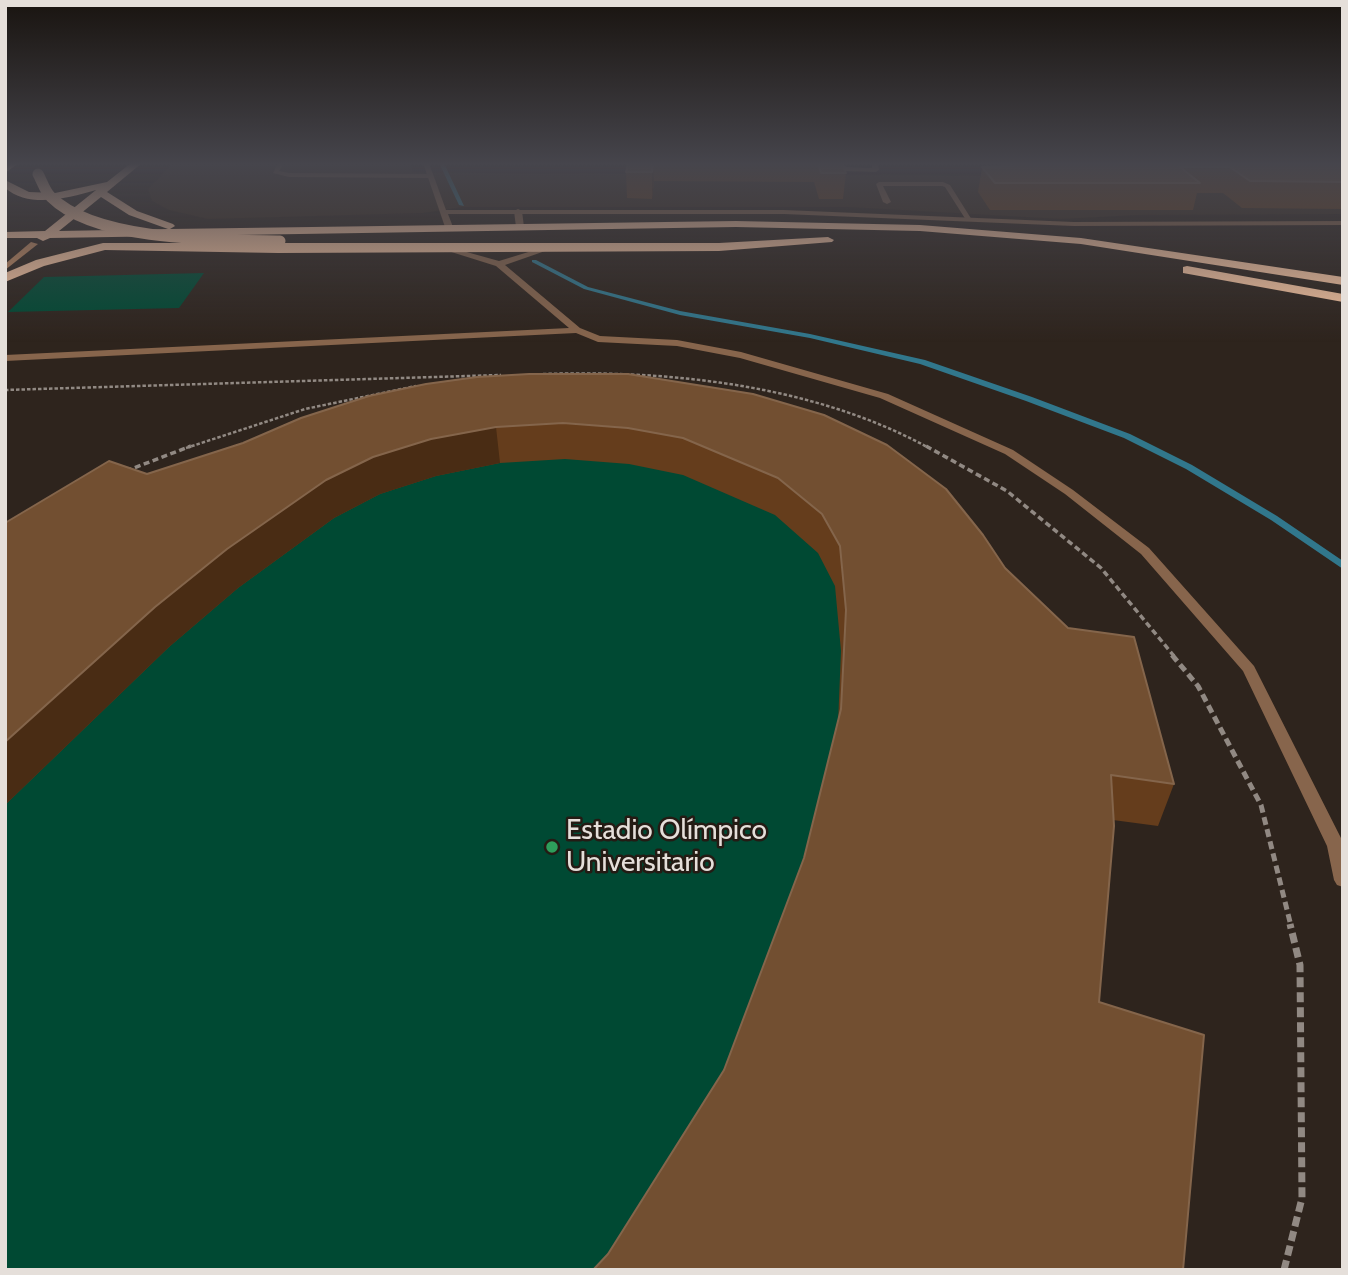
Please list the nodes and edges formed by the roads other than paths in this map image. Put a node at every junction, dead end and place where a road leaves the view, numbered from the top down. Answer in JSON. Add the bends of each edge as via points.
{"nodes":[{"id":1,"x":63,"y":222,"type":"edge"},
{"id":2,"x":100,"y":222,"type":"edge"},
{"id":3,"x":158,"y":222,"type":"edge"},
{"id":4,"x":447,"y":222,"type":"edge"},
{"id":5,"x":519,"y":222,"type":"edge"},
{"id":6,"x":1058,"y":222,"type":"edge"},
{"id":7,"x":1343,"y":223,"type":"edge"},
{"id":8,"x":690,"y":225,"type":"joint"},
{"id":9,"x":449,"y":227,"type":"junction"},
{"id":10,"x":520,"y":227,"type":"junction"},
{"id":11,"x":183,"y":232,"type":"junction"},
{"id":12,"x":5,"y":235,"type":"edge"},
{"id":13,"x":47,"y":235,"type":"junction"},
{"id":14,"x":840,"y":240,"type":"junction"},
{"id":15,"x":5,"y":244,"type":"edge"},
{"id":16,"x":34,"y":244,"type":"junction"},
{"id":17,"x":103,"y":247,"type":"junction"},
{"id":18,"x":173,"y":248,"type":"junction"},
{"id":19,"x":448,"y":248,"type":"junction"},
{"id":20,"x":523,"y":253,"type":"junction"},
{"id":21,"x":1060,"y":253,"type":"dead end"},
{"id":22,"x":1096,"y":257,"type":"dead end"},
{"id":23,"x":499,"y":264,"type":"junction"},
{"id":24,"x":5,"y":268,"type":"edge"},
{"id":25,"x":5,"y":278,"type":"edge"},
{"id":26,"x":1343,"y":281,"type":"edge"},
{"id":27,"x":1343,"y":298,"type":"edge"},
{"id":28,"x":577,"y":330,"type":"junction"},
{"id":29,"x":5,"y":358,"type":"edge"},
{"id":30,"x":1343,"y":880,"type":"edge"}],
"edges":[{"from":1,"to":13,"type":"highway"},
{"from":2,"to":14,"type":"highway","bridge":true,"via":[[163,236],[280,241]]},
{"from":3,"to":11,"type":"highway"},
{"from":4,"to":9,"type":"street"},
{"from":5,"to":10,"type":"street"},
{"from":6,"to":7,"type":"street"},
{"from":8,"to":10,"type":"highway"},
{"from":8,"to":26,"type":"highway","via":[[990,233],[1166,252]]},
{"from":9,"to":10,"type":"highway"},
{"from":9,"to":11,"type":"highway"},
{"from":11,"to":13,"type":"highway","bridge":true},
{"from":11,"to":18,"type":"highway","via":[[169,242]]},
{"from":12,"to":13,"type":"highway"},
{"from":13,"to":16,"type":"highway"},
{"from":14,"to":20,"type":"highway","via":[[719,247],[545,248]]},
{"from":14,"to":21,"type":"highway"},
{"from":15,"to":16,"type":"highway"},
{"from":16,"to":17,"type":"highway"},
{"from":16,"to":24,"type":"main road"},
{"from":17,"to":18,"type":"highway"},
{"from":17,"to":25,"type":"highway","via":[[49,260]]},
{"from":18,"to":19,"type":"highway"},
{"from":19,"to":20,"type":"highway","via":[[504,248]]},
{"from":19,"to":23,"type":"street"},
{"from":20,"to":23,"type":"street"},
{"from":22,"to":27,"type":"highway"},
{"from":23,"to":28,"type":"street"},
{"from":28,"to":29,"type":"street"},
{"from":28,"to":30,"type":"street","via":[[598,339],[677,343],[741,355],[884,396],[1009,452],[1069,492],[1145,551],[1250,669],[1336,846]]}]}
